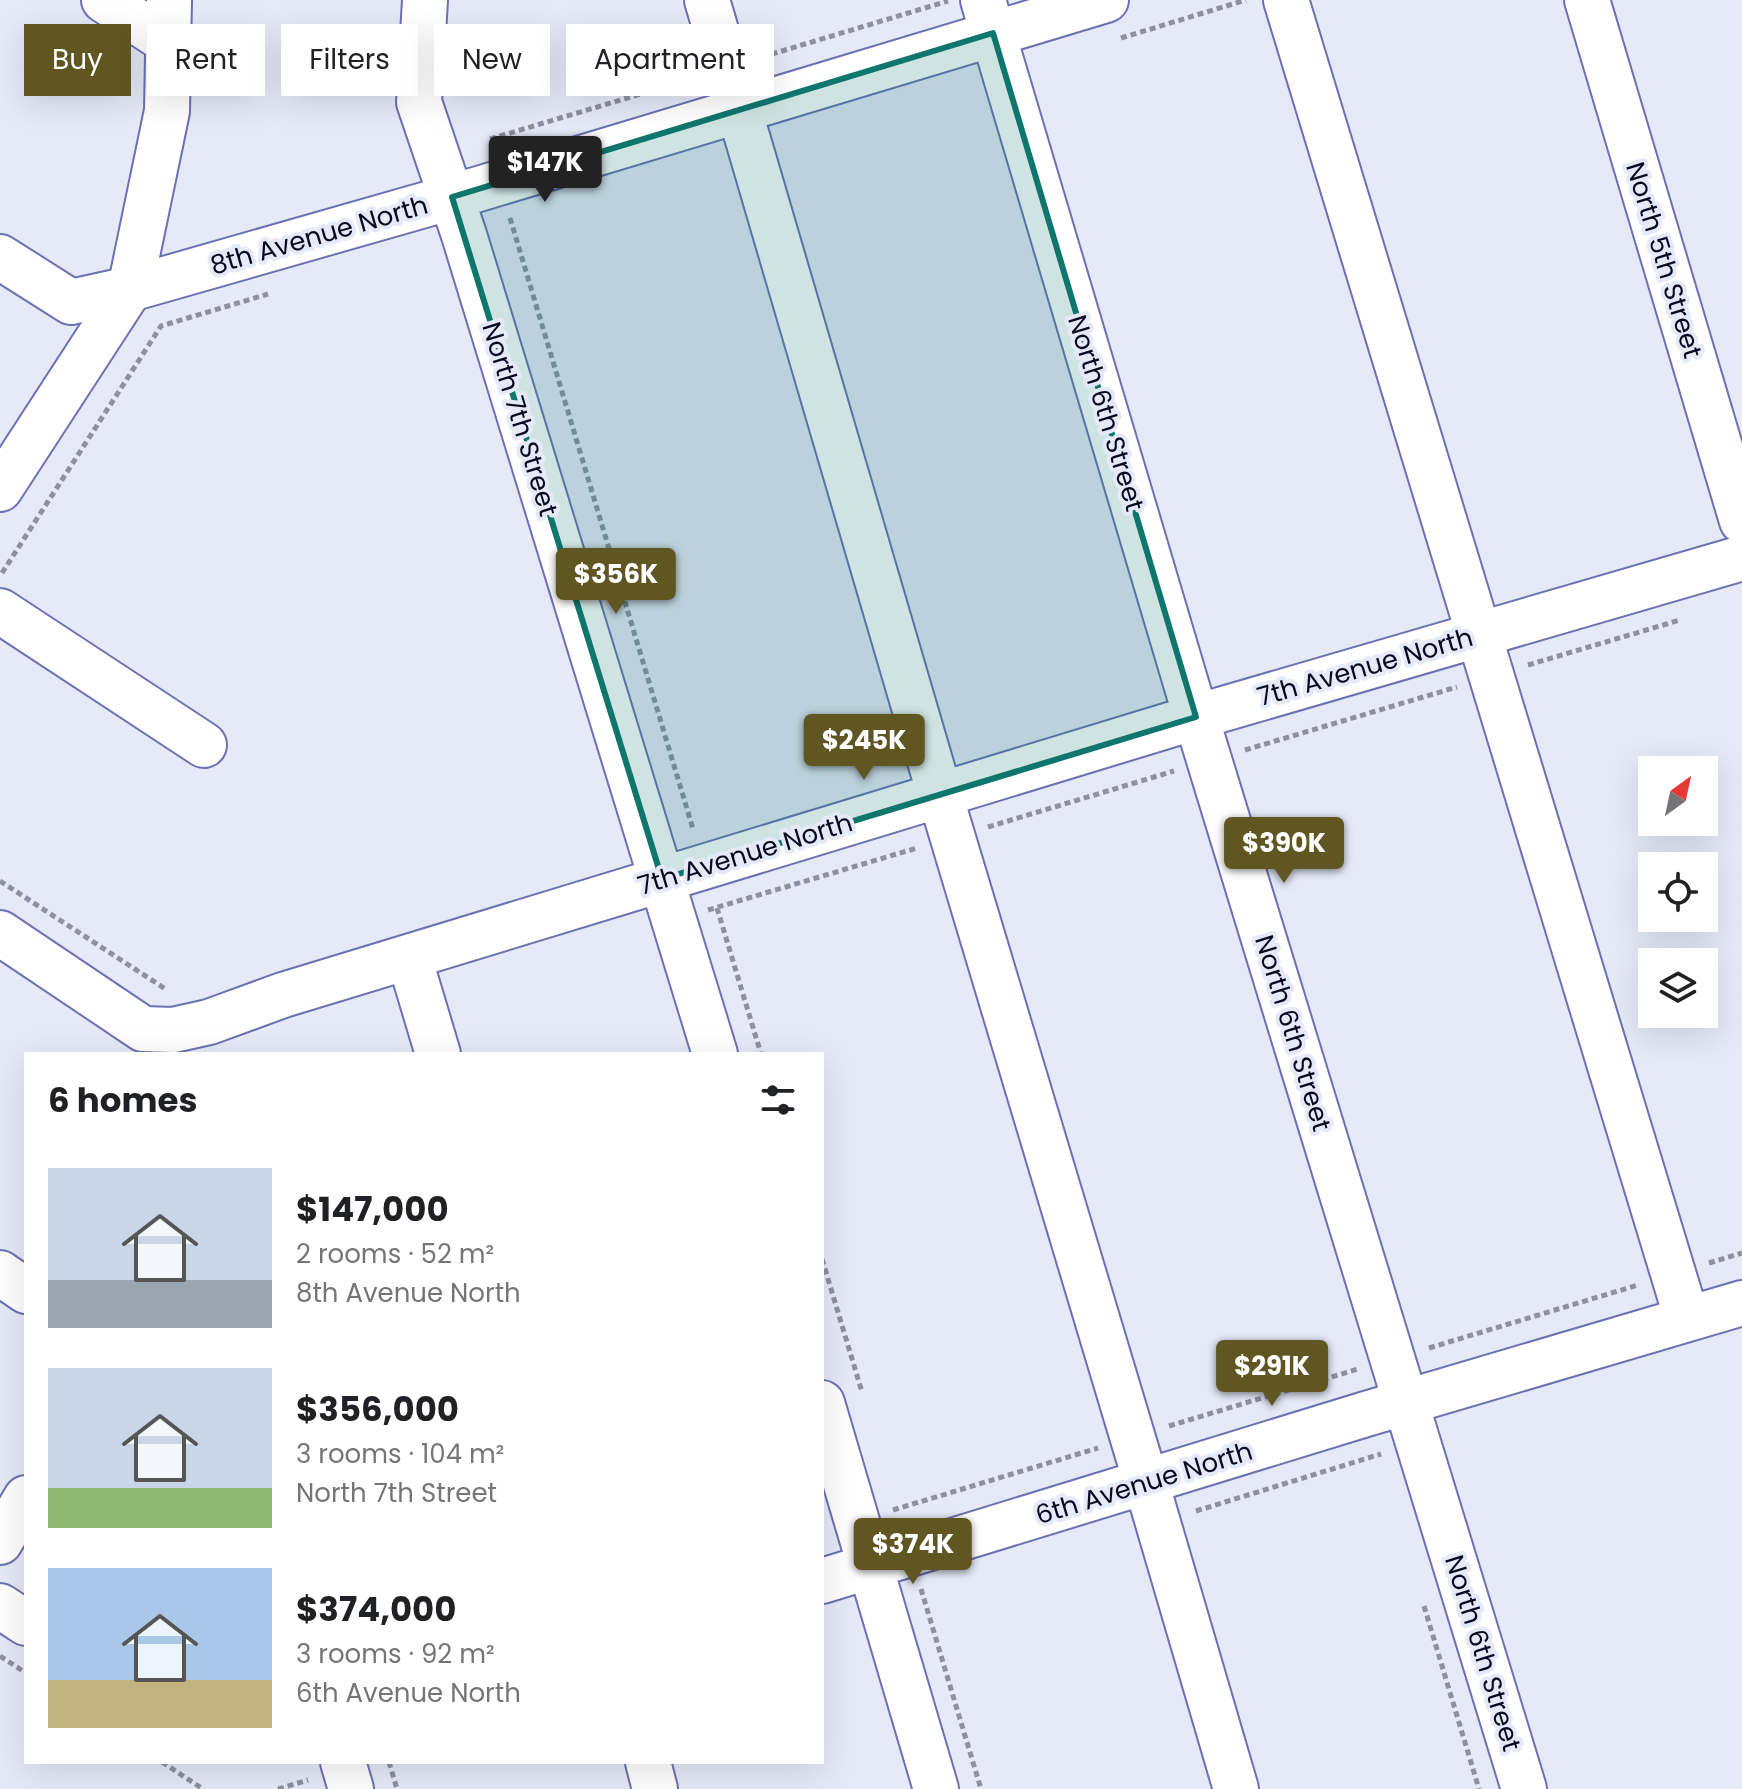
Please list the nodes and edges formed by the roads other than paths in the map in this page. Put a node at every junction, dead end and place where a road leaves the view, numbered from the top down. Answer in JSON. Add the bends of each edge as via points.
{"nodes":[{"id":1,"x":104,"y":0,"type":"edge"},
{"id":2,"x":425,"y":0,"type":"edge"},
{"id":3,"x":707,"y":0,"type":"edge"},
{"id":4,"x":1286,"y":0,"type":"edge"},
{"id":5,"x":1587,"y":0,"type":"edge"},
{"id":6,"x":988,"y":16,"type":"edge"},
{"id":7,"x":1109,"y":20,"type":"edge"},
{"id":8,"x":169,"y":21,"type":"edge"},
{"id":9,"x":740,"y":110,"type":"junction"},
{"id":10,"x":458,"y":216,"type":"junction"},
{"id":11,"x":0,"y":257,"type":"edge"},
{"id":12,"x":130,"y":289,"type":"junction"},
{"id":13,"x":0,"y":489,"type":"edge"},
{"id":14,"x":1742,"y":521,"type":"edge"},
{"id":15,"x":1742,"y":558,"type":"edge"},
{"id":16,"x":0,"y":611,"type":"edge"},
{"id":17,"x":1479,"y":634,"type":"junction"},
{"id":18,"x":1196,"y":717,"type":"junction"},
{"id":19,"x":204,"y":745,"type":"dead end"},
{"id":20,"x":940,"y":795,"type":"junction"},
{"id":21,"x":662,"y":879,"type":"junction"},
{"id":22,"x":0,"y":933,"type":"edge"},
{"id":23,"x":409,"y":957,"type":"junction"},
{"id":24,"x":437,"y":1052,"type":"edge"},
{"id":25,"x":714,"y":1052,"type":"edge"},
{"id":26,"x":0,"y":1273,"type":"edge"},
{"id":27,"x":24,"y":1290,"type":"edge"},
{"id":28,"x":1742,"y":1303,"type":"edge"},
{"id":29,"x":1687,"y":1319,"type":"junction"},
{"id":30,"x":1407,"y":1402,"type":"junction"},
{"id":31,"x":824,"y":1410,"type":"edge"},
{"id":32,"x":24,"y":1501,"type":"edge"},
{"id":33,"x":1152,"y":1502,"type":"junction"},
{"id":34,"x":0,"y":1542,"type":"edge"},
{"id":35,"x":824,"y":1581,"type":"edge"},
{"id":36,"x":892,"y":1589,"type":"junction"},
{"id":37,"x":0,"y":1606,"type":"edge"},
{"id":38,"x":24,"y":1622,"type":"edge"},
{"id":39,"x":344,"y":1764,"type":"edge"},
{"id":40,"x":649,"y":1764,"type":"edge"},
{"id":41,"x":351,"y":1789,"type":"edge"},
{"id":42,"x":655,"y":1789,"type":"edge"},
{"id":43,"x":936,"y":1789,"type":"edge"},
{"id":44,"x":1236,"y":1789,"type":"edge"},
{"id":45,"x":1524,"y":1789,"type":"edge"}],
"edges":[{"from":1,"to":8,"type":"street"},
{"from":2,"to":10,"type":"street","name":"North 7th Street","via":[[419,102]]},
{"from":3,"to":9,"type":"street"},
{"from":4,"to":17,"type":"street"},
{"from":5,"to":14,"type":"street","name":"North 5th Street"},
{"from":6,"to":7,"type":"street","name":"8th Avenue North"},
{"from":6,"to":9,"type":"street","name":"8th Avenue North"},
{"from":6,"to":18,"type":"street","name":"North 6th Street"},
{"from":8,"to":12,"type":"street","via":[[167,111]]},
{"from":9,"to":10,"type":"street","name":"8th Avenue North"},
{"from":9,"to":20,"type":"street"},
{"from":10,"to":12,"type":"street","name":"8th Avenue North"},
{"from":10,"to":21,"type":"street","name":"North 7th Street"},
{"from":11,"to":12,"type":"street","name":"8th Avenue North","via":[[71,302]]},
{"from":12,"to":13,"type":"street"},
{"from":15,"to":17,"type":"street","name":"7th Avenue North"},
{"from":16,"to":19,"type":"street"},
{"from":17,"to":18,"type":"street","name":"7th Avenue North"},
{"from":17,"to":29,"type":"street"},
{"from":18,"to":20,"type":"street","name":"7th Avenue North"},
{"from":18,"to":30,"type":"street","name":"North 6th Street"},
{"from":20,"to":21,"type":"street","name":"7th Avenue North"},
{"from":20,"to":33,"type":"street"},
{"from":21,"to":23,"type":"street","name":"7th Avenue North"},
{"from":21,"to":25,"type":"street","name":"North 7th Street"},
{"from":22,"to":23,"type":"street","name":"7th Avenue North","via":[[143,1029],[173,1030],[209,1022]]},
{"from":23,"to":24,"type":"street"},
{"from":26,"to":27,"type":"street"},
{"from":28,"to":29,"type":"street","name":"6th Avenue North"},
{"from":29,"to":30,"type":"street","name":"6th Avenue North"},
{"from":30,"to":33,"type":"street","name":"6th Avenue North"},
{"from":30,"to":45,"type":"street","name":"North 6th Street"},
{"from":31,"to":36,"type":"street","via":[[858,1520]]},
{"from":32,"to":34,"type":"street"},
{"from":33,"to":36,"type":"street","name":"6th Avenue North"},
{"from":33,"to":44,"type":"street"},
{"from":35,"to":36,"type":"street","name":"6th Avenue North"},
{"from":36,"to":43,"type":"street"},
{"from":37,"to":38,"type":"street"},
{"from":39,"to":41,"type":"street"},
{"from":40,"to":42,"type":"street"}]}
